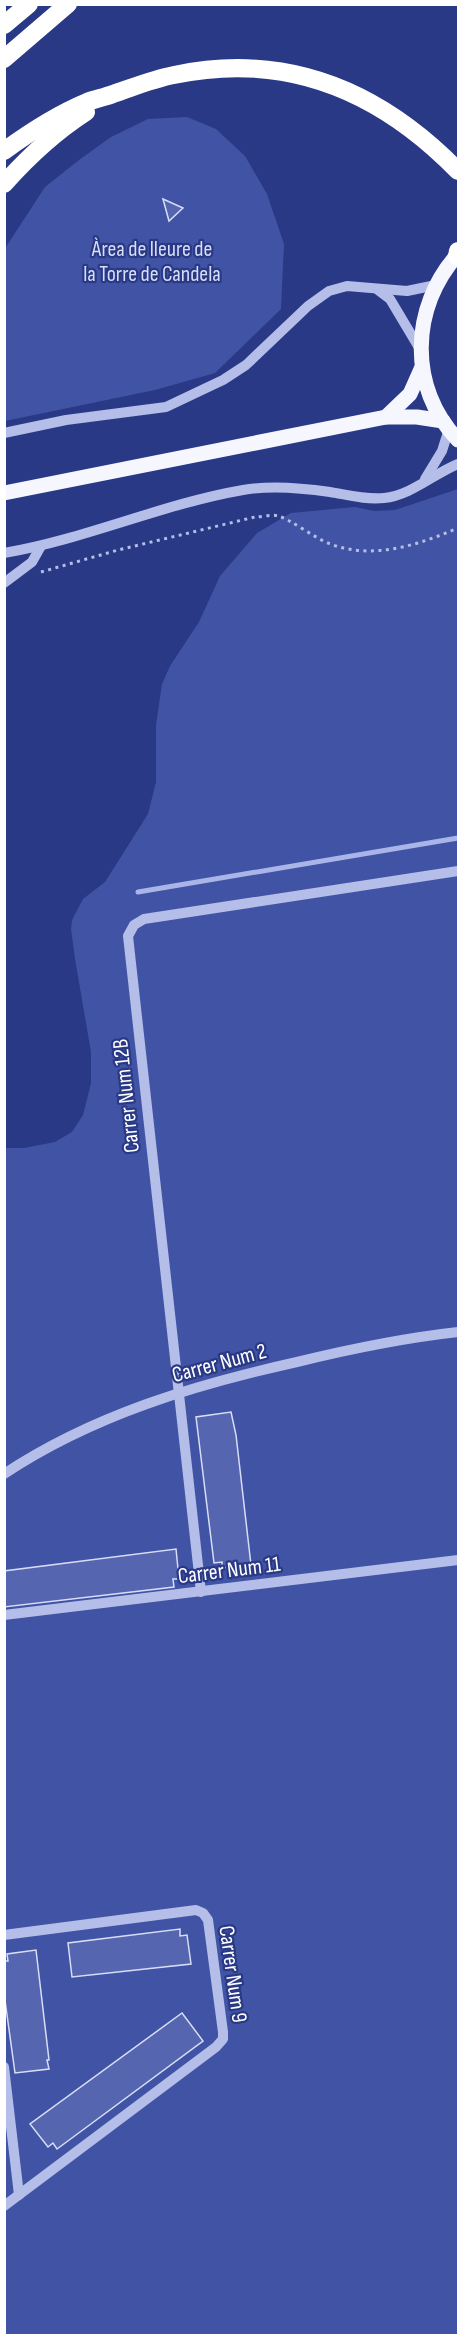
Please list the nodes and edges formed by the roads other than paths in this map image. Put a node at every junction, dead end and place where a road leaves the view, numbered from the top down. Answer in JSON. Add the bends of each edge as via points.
{"nodes":[{"id":1,"x":29,"y":4,"type":"edge"},
{"id":2,"x":68,"y":4,"type":"edge"},
{"id":3,"x":4,"y":25,"type":"edge"},
{"id":4,"x":4,"y":59,"type":"edge"},
{"id":5,"x":112,"y":94,"type":"junction"},
{"id":6,"x":4,"y":151,"type":"edge"},
{"id":7,"x":453,"y":166,"type":"edge"},
{"id":8,"x":459,"y":180,"type":"edge"},
{"id":9,"x":4,"y":184,"type":"edge"},
{"id":10,"x":458,"y":254,"type":"edge"},
{"id":11,"x":436,"y":285,"type":"junction"},
{"id":12,"x":378,"y":290,"type":"junction"},
{"id":13,"x":421,"y":359,"type":"junction"},
{"id":14,"x":386,"y":417,"type":"junction"},
{"id":15,"x":450,"y":430,"type":"edge"},
{"id":16,"x":4,"y":434,"type":"edge"},
{"id":17,"x":459,"y":464,"type":"edge"},
{"id":18,"x":423,"y":482,"type":"junction"},
{"id":19,"x":4,"y":493,"type":"edge"},
{"id":20,"x":41,"y":546,"type":"junction"},
{"id":21,"x":4,"y":553,"type":"edge"},
{"id":22,"x":4,"y":583,"type":"edge"},
{"id":23,"x":459,"y":871,"type":"edge"},
{"id":24,"x":459,"y":1332,"type":"edge"},
{"id":25,"x":178,"y":1392,"type":"junction"},
{"id":26,"x":4,"y":1474,"type":"edge"},
{"id":27,"x":459,"y":1560,"type":"edge"},
{"id":28,"x":201,"y":1592,"type":"junction"},
{"id":29,"x":4,"y":1615,"type":"edge"},
{"id":30,"x":4,"y":1935,"type":"edge"},
{"id":31,"x":4,"y":2067,"type":"edge"},
{"id":32,"x":19,"y":2195,"type":"junction"},
{"id":33,"x":4,"y":2206,"type":"edge"}],
"edges":[{"from":1,"to":3,"type":"highway"},
{"from":2,"to":4,"type":"highway"},
{"from":5,"to":6,"type":"highway","via":[[53,119]]},
{"from":5,"to":7,"type":"highway","via":[[164,77],[213,69],[250,67],[300,75],[348,91],[388,111],[424,137]]},
{"from":5,"to":9,"type":"highway","via":[[48,139]]},
{"from":7,"to":8,"type":"highway"},
{"from":10,"to":11,"type":"main road"},
{"from":11,"to":12,"type":"street","via":[[407,291]]},
{"from":11,"to":13,"type":"main road","via":[[424,317]]},
{"from":12,"to":13,"type":"street","via":[[390,299]]},
{"from":12,"to":16,"type":"street","via":[[347,286],[329,291],[246,365],[166,407],[66,420]]},
{"from":13,"to":14,"type":"main road","via":[[410,394]]},
{"from":13,"to":15,"type":"main road","via":[[427,389]]},
{"from":14,"to":15,"type":"main road","via":[[417,417]]},
{"from":14,"to":19,"type":"main road"},
{"from":15,"to":18,"type":"street"},
{"from":17,"to":18,"type":"street"},
{"from":18,"to":20,"type":"street","via":[[385,498],[247,489],[178,504]]},
{"from":20,"to":21,"type":"street"},
{"from":20,"to":22,"type":"street","via":[[32,562]]},
{"from":23,"to":25,"type":"street","name":"Carrer Num 12B","via":[[144,919],[131,930],[129,949]]},
{"from":24,"to":25,"type":"street","name":"Carrer Num 2","via":[[363,1346]]},
{"from":25,"to":26,"type":"street","name":"Carrer Num 2","via":[[91,1425]]},
{"from":25,"to":28,"type":"street","name":"Carrer Num 12B"},
{"from":27,"to":28,"type":"street","name":"Carrer Num 11"},
{"from":28,"to":29,"type":"street","name":"Carrer Num 11"},
{"from":30,"to":32,"type":"street","name":"Carrer Num 9","via":[[204,1912],[223,2032],[216,2047]]},
{"from":31,"to":32,"type":"street"},
{"from":32,"to":33,"type":"street","name":"Carrer Num 9"}]}
